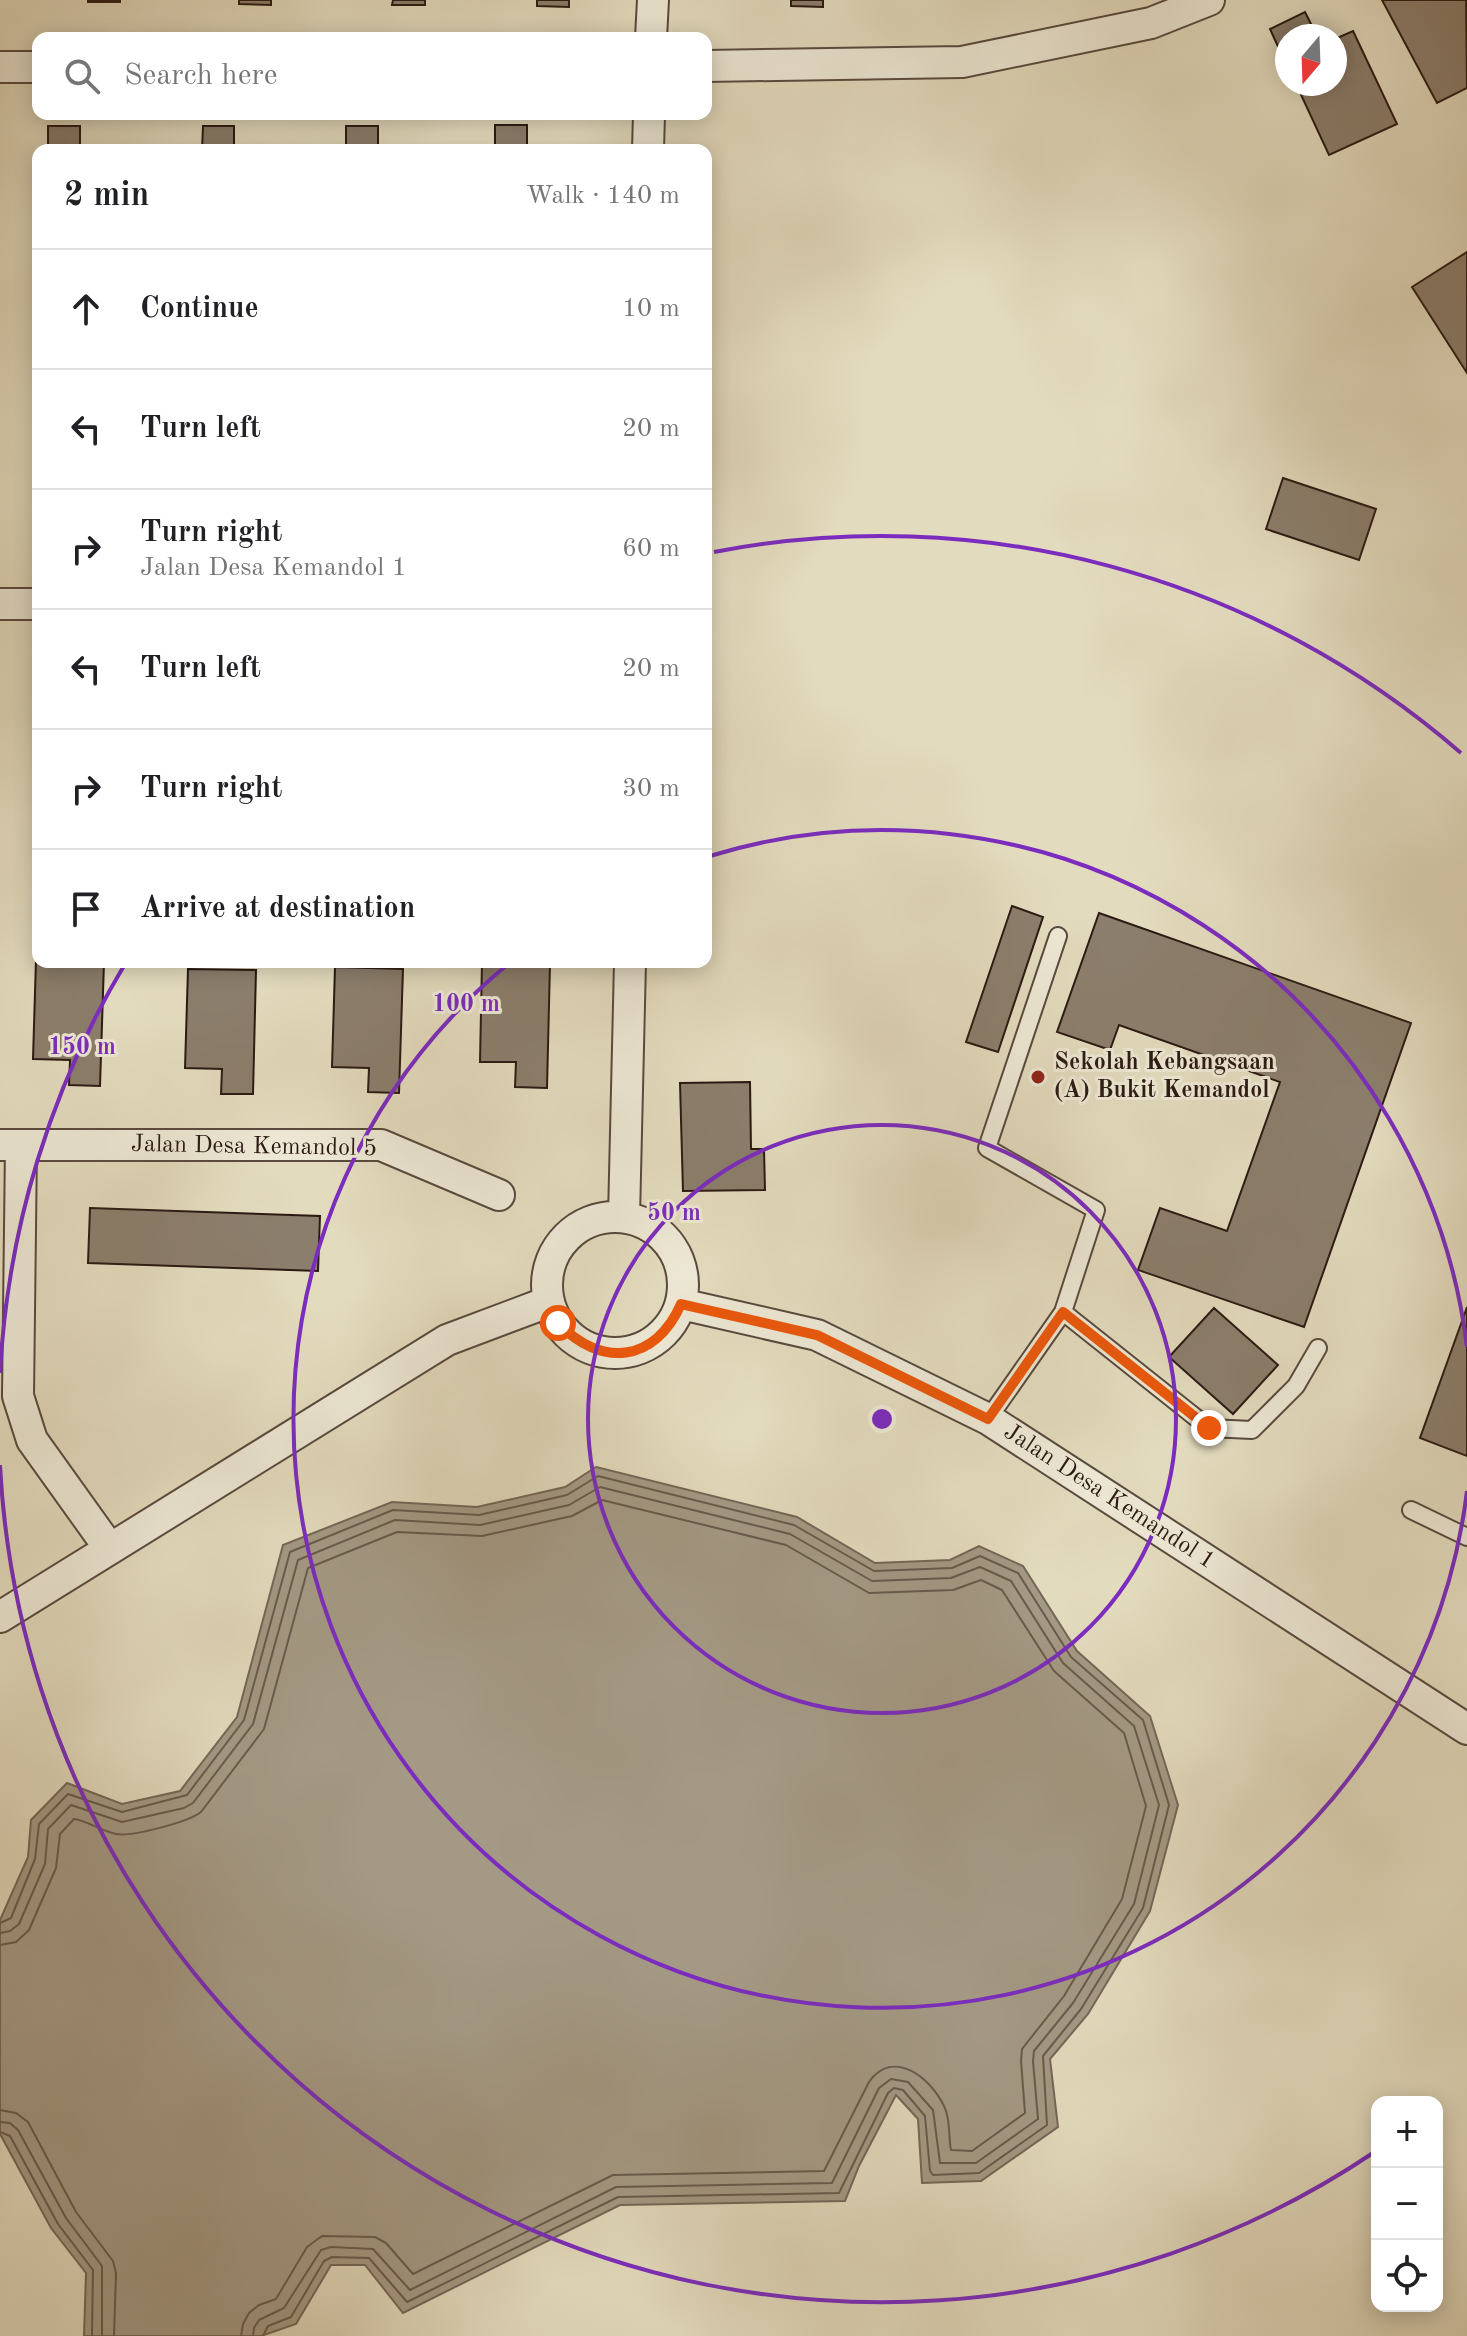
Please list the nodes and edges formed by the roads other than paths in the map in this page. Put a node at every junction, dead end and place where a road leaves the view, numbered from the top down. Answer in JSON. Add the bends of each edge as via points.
{"nodes":[{"id":1,"x":653,"y":0,"type":"edge"},
{"id":2,"x":1209,"y":0,"type":"edge"},
{"id":3,"x":651,"y":32,"type":"edge"},
{"id":4,"x":712,"y":66,"type":"edge"},
{"id":5,"x":0,"y":67,"type":"edge"},
{"id":6,"x":32,"y":67,"type":"edge"},
{"id":7,"x":649,"y":120,"type":"edge"},
{"id":8,"x":648,"y":144,"type":"edge"},
{"id":9,"x":0,"y":604,"type":"edge"},
{"id":10,"x":32,"y":604,"type":"edge"},
{"id":11,"x":1058,"y":936,"type":"dead end"},
{"id":12,"x":630,"y":968,"type":"edge"},
{"id":13,"x":10,"y":1145,"type":"edge"},
{"id":14,"x":499,"y":1195,"type":"dead end"},
{"id":15,"x":624,"y":1217,"type":"junction"},
{"id":16,"x":548,"y":1302,"type":"junction"},
{"id":17,"x":681,"y":1304,"type":"junction"},
{"id":18,"x":1063,"y":1312,"type":"junction"},
{"id":19,"x":9,"y":1348,"type":"edge"},
{"id":20,"x":1318,"y":1348,"type":"dead end"},
{"id":21,"x":988,"y":1419,"type":"junction"},
{"id":22,"x":1411,"y":1510,"type":"dead end"},
{"id":23,"x":1467,"y":1537,"type":"edge"},
{"id":24,"x":110,"y":1549,"type":"junction"},
{"id":25,"x":0,"y":1617,"type":"edge"},
{"id":26,"x":1467,"y":1729,"type":"edge"}],
"edges":[{"from":1,"to":3,"type":"street"},
{"from":2,"to":4,"type":"street","via":[[1151,23],[962,62]]},
{"from":5,"to":6,"type":"street"},
{"from":7,"to":8,"type":"street"},
{"from":9,"to":10,"type":"street"},
{"from":11,"to":18,"type":"lane","via":[[987,1148],[1096,1210]]},
{"from":12,"to":15,"type":"street"},
{"from":13,"to":14,"type":"street","name":"Jalan Desa Kemandol 5","via":[[381,1145]]},
{"from":13,"to":19,"type":"street"},
{"from":15,"to":16,"type":"street","via":[[581,1225],[564,1239],[546,1280]]},
{"from":15,"to":17,"type":"street","via":[[647,1224],[679,1258]]},
{"from":16,"to":17,"type":"street","via":[[573,1339],[593,1350],[615,1353],[637,1350],[657,1339]]},
{"from":16,"to":24,"type":"street","via":[[447,1340]]},
{"from":17,"to":21,"type":"street","name":"Jalan Desa Kemandol 1","via":[[817,1335]]},
{"from":18,"to":20,"type":"lane","via":[[1209,1428],[1252,1430],[1296,1386]]},
{"from":18,"to":21,"type":"lane"},
{"from":19,"to":24,"type":"street","via":[[32,1440]]},
{"from":21,"to":26,"type":"street","name":"Jalan Desa Kemandol 1"},
{"from":22,"to":23,"type":"lane"},
{"from":24,"to":25,"type":"street"}]}
